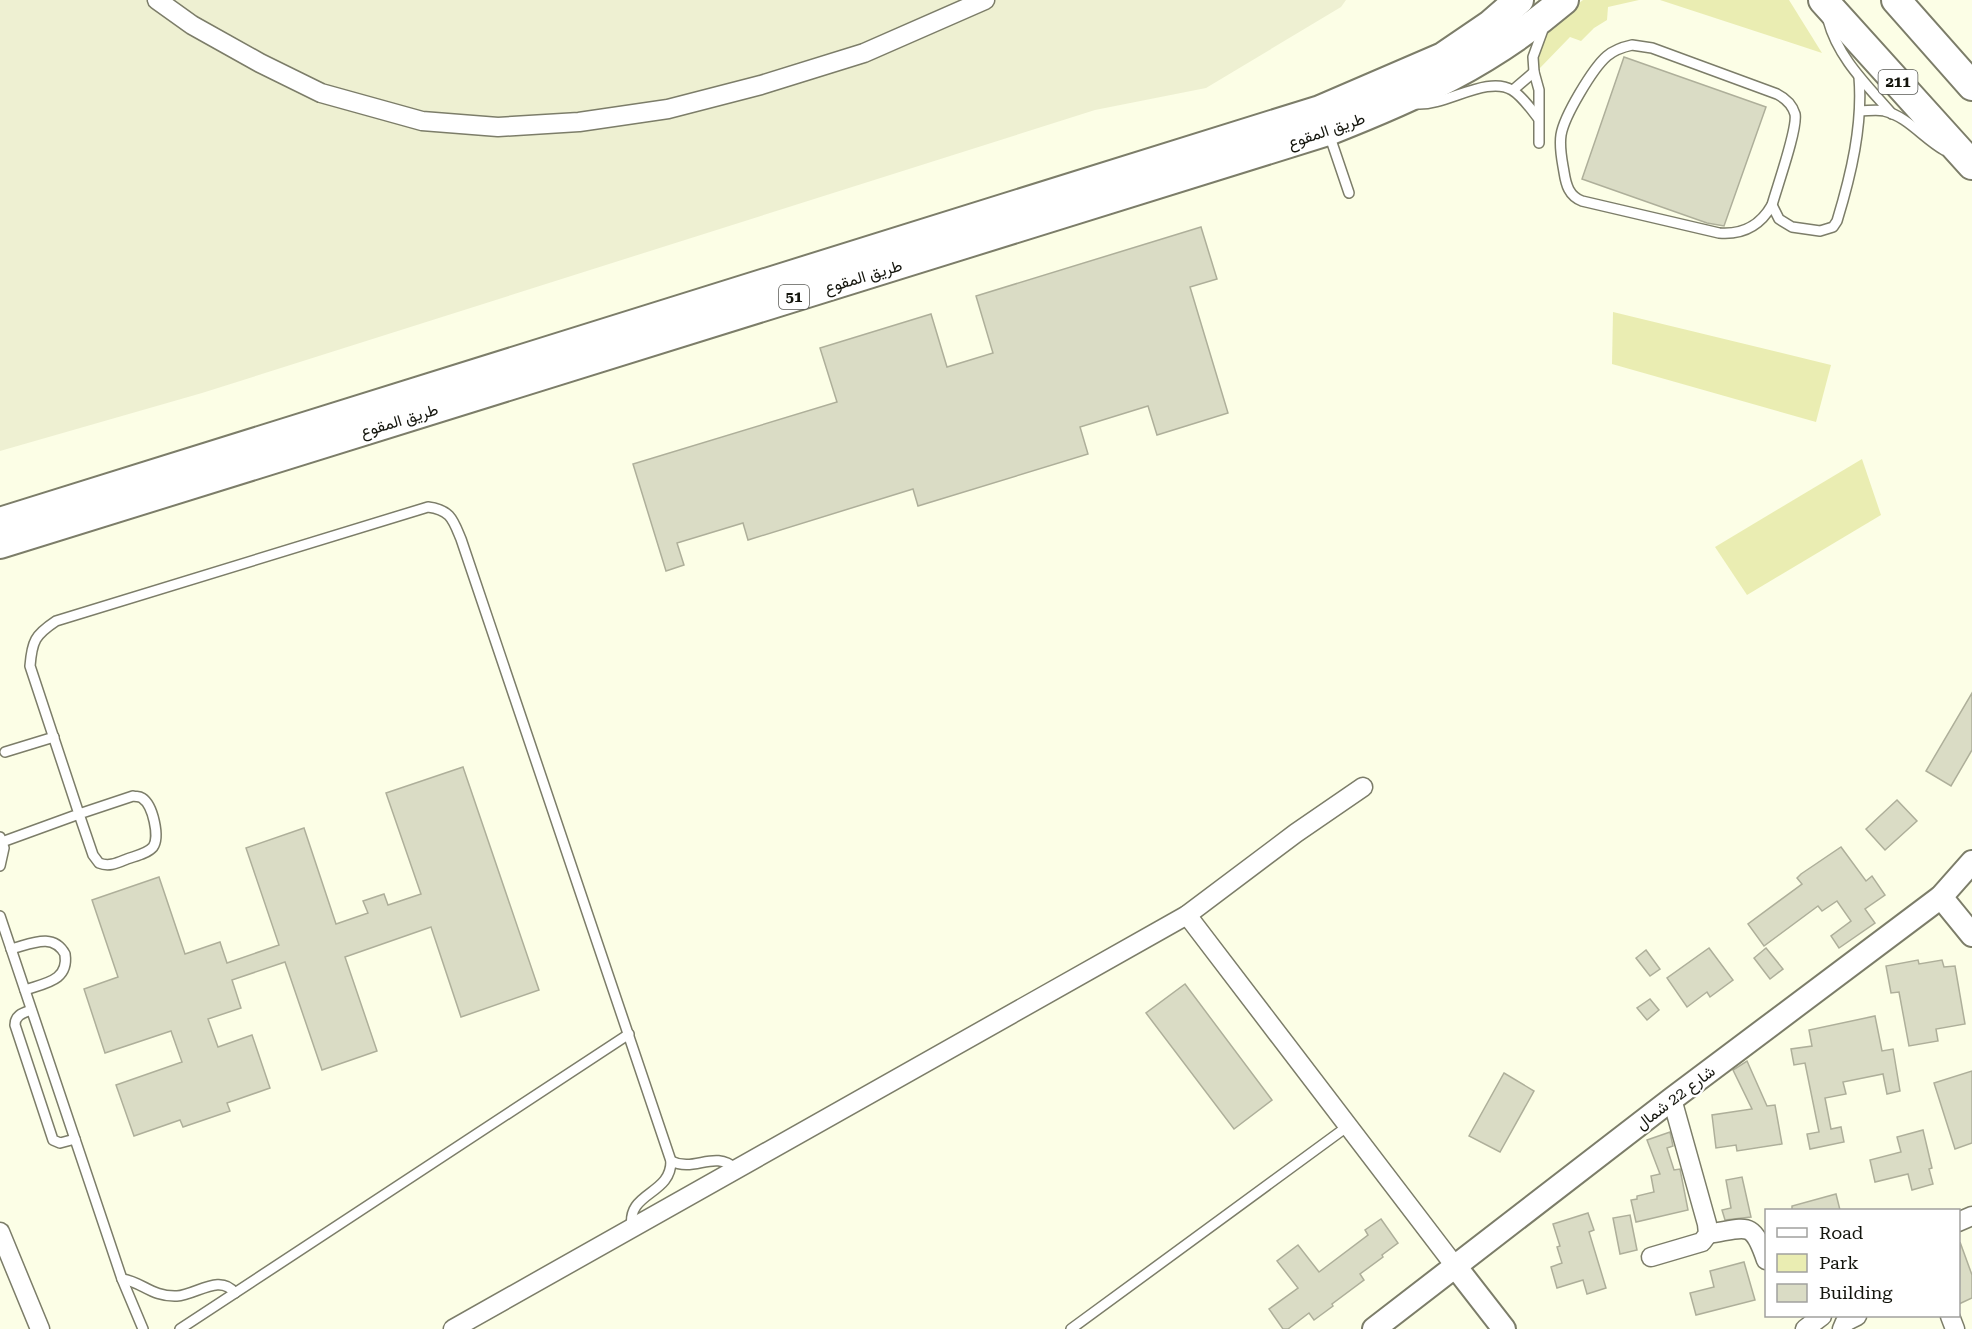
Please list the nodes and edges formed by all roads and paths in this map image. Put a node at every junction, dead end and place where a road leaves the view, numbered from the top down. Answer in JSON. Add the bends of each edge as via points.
{"nodes":[{"id":1,"x":158,"y":0,"type":"edge"},
{"id":2,"x":985,"y":0,"type":"edge"},
{"id":3,"x":1519,"y":0,"type":"edge"},
{"id":4,"x":1896,"y":0,"type":"edge"},
{"id":5,"x":1824,"y":1,"type":"edge"},
{"id":6,"x":1555,"y":8,"type":"edge"},
{"id":7,"x":1534,"y":72,"type":"junction"},
{"id":8,"x":1859,"y":77,"type":"junction"},
{"id":9,"x":1972,"y":86,"type":"edge"},
{"id":10,"x":1513,"y":90,"type":"junction"},
{"id":11,"x":1402,"y":102,"type":"junction"},
{"id":12,"x":1860,"y":111,"type":"junction"},
{"id":13,"x":1892,"y":114,"type":"junction"},
{"id":14,"x":1538,"y":118,"type":"junction"},
{"id":15,"x":1328,"y":131,"type":"junction"},
{"id":16,"x":1539,"y":143,"type":"dead end"},
{"id":17,"x":1972,"y":165,"type":"edge"},
{"id":18,"x":1349,"y":193,"type":"dead end"},
{"id":19,"x":1772,"y":205,"type":"junction"},
{"id":20,"x":0,"y":522,"type":"edge"},
{"id":21,"x":0,"y":544,"type":"edge"},
{"id":22,"x":54,"y":737,"type":"junction"},
{"id":23,"x":5,"y":752,"type":"dead end"},
{"id":24,"x":1363,"y":787,"type":"dead end"},
{"id":25,"x":79,"y":814,"type":"junction"},
{"id":26,"x":1,"y":839,"type":"edge"},
{"id":27,"x":1972,"y":862,"type":"edge"},
{"id":28,"x":0,"y":866,"type":"edge"},
{"id":29,"x":1941,"y":897,"type":"junction"},
{"id":30,"x":0,"y":915,"type":"edge"},
{"id":31,"x":1187,"y":915,"type":"junction"},
{"id":32,"x":1972,"y":935,"type":"edge"},
{"id":33,"x":11,"y":949,"type":"junction"},
{"id":34,"x":25,"y":990,"type":"junction"},
{"id":35,"x":32,"y":1010,"type":"junction"},
{"id":36,"x":629,"y":1035,"type":"junction"},
{"id":37,"x":1672,"y":1099,"type":"junction"},
{"id":38,"x":1348,"y":1126,"type":"junction"},
{"id":39,"x":75,"y":1139,"type":"junction"},
{"id":40,"x":671,"y":1161,"type":"junction"},
{"id":41,"x":736,"y":1169,"type":"junction"},
{"id":42,"x":632,"y":1228,"type":"junction"},
{"id":43,"x":0,"y":1232,"type":"edge"},
{"id":44,"x":1708,"y":1234,"type":"junction"},
{"id":45,"x":1765,"y":1255,"type":"edge"},
{"id":46,"x":1651,"y":1257,"type":"dead end"},
{"id":47,"x":1455,"y":1266,"type":"junction"},
{"id":48,"x":122,"y":1279,"type":"junction"},
{"id":49,"x":235,"y":1293,"type":"junction"},
{"id":50,"x":1855,"y":1317,"type":"edge"},
{"id":51,"x":40,"y":1329,"type":"edge"},
{"id":52,"x":143,"y":1329,"type":"edge"},
{"id":53,"x":180,"y":1329,"type":"edge"},
{"id":54,"x":453,"y":1329,"type":"edge"},
{"id":55,"x":1071,"y":1329,"type":"edge"},
{"id":56,"x":1374,"y":1329,"type":"edge"},
{"id":57,"x":1504,"y":1329,"type":"edge"},
{"id":58,"x":1842,"y":1329,"type":"edge"}],
"edges":[{"from":1,"to":2,"type":"street","via":[[192,25],[321,93],[422,121],[498,127],[579,122],[668,109],[761,85],[864,53]]},
{"from":3,"to":20,"type":"main road","name":"طريق المقوع","number":"51","via":[[1443,57],[1320,110]]},
{"from":4,"to":9,"type":"main road"},
{"from":5,"to":8,"type":"lane","via":[[1834,39]]},
{"from":5,"to":17,"type":"main road","number":"211"},
{"from":6,"to":7,"type":"lane","via":[[1533,57]]},
{"from":6,"to":11,"type":"main road","name":"طريق المقوع","number":"51","via":[[1494,52]]},
{"from":7,"to":10,"type":"lane"},
{"from":7,"to":14,"type":"lane","via":[[1539,90]]},
{"from":8,"to":12,"type":"lane"},
{"from":8,"to":13,"type":"lane"},
{"from":10,"to":11,"type":"lane","via":[[1484,87],[1426,105]]},
{"from":10,"to":14,"type":"lane"},
{"from":11,"to":15,"type":"main road","name":"طريق المقوع","number":"51"},
{"from":12,"to":13,"type":"lane"},
{"from":12,"to":19,"type":"lane","via":[[1859,129],[1833,227],[1820,231],[1792,227],[1779,219]]},
{"from":13,"to":17,"type":"lane","via":[[1932,144]]},
{"from":14,"to":16,"type":"lane"},
{"from":15,"to":18,"type":"lane"},
{"from":15,"to":21,"type":"main road","name":"طريق المقوع","number":"51"},
{"from":19,"to":19,"type":"lane","via":[[1795,121],[1788,102],[1777,94],[1652,48],[1632,45],[1605,57],[1577,98],[1564,126],[1560,149],[1569,191],[1577,199],[1730,234],[1750,228]]},
{"from":22,"to":23,"type":"lane"},
{"from":22,"to":25,"type":"lane"},
{"from":22,"to":36,"type":"lane","via":[[30,666],[31,647],[39,632],[56,621],[428,507],[442,508],[453,519],[461,539]]},
{"from":24,"to":31,"type":"street"},
{"from":25,"to":25,"type":"lane","via":[[93,855],[104,865],[144,853],[156,842],[149,806],[138,796]]},
{"from":25,"to":26,"type":"lane"},
{"from":26,"to":28,"type":"lane","via":[[4,856]]},
{"from":27,"to":29,"type":"street","name":"شارع 22 شمال"},
{"from":29,"to":32,"type":"street"},
{"from":29,"to":37,"type":"street","name":"شارع 22 شمال"},
{"from":30,"to":33,"type":"lane"},
{"from":31,"to":38,"type":"street"},
{"from":31,"to":41,"type":"street"},
{"from":33,"to":34,"type":"lane"},
{"from":33,"to":34,"type":"lane","via":[[49,940],[65,954],[65,969],[60,975]]},
{"from":34,"to":35,"type":"lane"},
{"from":35,"to":39,"type":"lane"},
{"from":35,"to":39,"type":"lane","via":[[16,1017],[15,1025],[53,1140],[60,1143]]},
{"from":36,"to":40,"type":"lane"},
{"from":36,"to":49,"type":"lane"},
{"from":37,"to":44,"type":"street"},
{"from":37,"to":47,"type":"street","name":"شارع 22 شمال"},
{"from":38,"to":47,"type":"street"},
{"from":38,"to":55,"type":"lane"},
{"from":39,"to":48,"type":"lane"},
{"from":40,"to":41,"type":"lane","via":[[688,1166],[719,1160]]},
{"from":40,"to":42,"type":"lane","via":[[665,1182],[635,1206]]},
{"from":41,"to":42,"type":"street"},
{"from":42,"to":54,"type":"street"},
{"from":43,"to":51,"type":"street"},
{"from":44,"to":45,"type":"street","via":[[1751,1231]]},
{"from":44,"to":46,"type":"street","via":[[1702,1242]]},
{"from":47,"to":56,"type":"street","name":"شارع 22 شمال"},
{"from":47,"to":57,"type":"street"},
{"from":48,"to":49,"type":"lane","via":[[167,1296],[216,1284]]},
{"from":48,"to":52,"type":"lane"},
{"from":49,"to":53,"type":"lane"},
{"from":50,"to":58,"type":"street","via":[[1845,1322]]}]}
